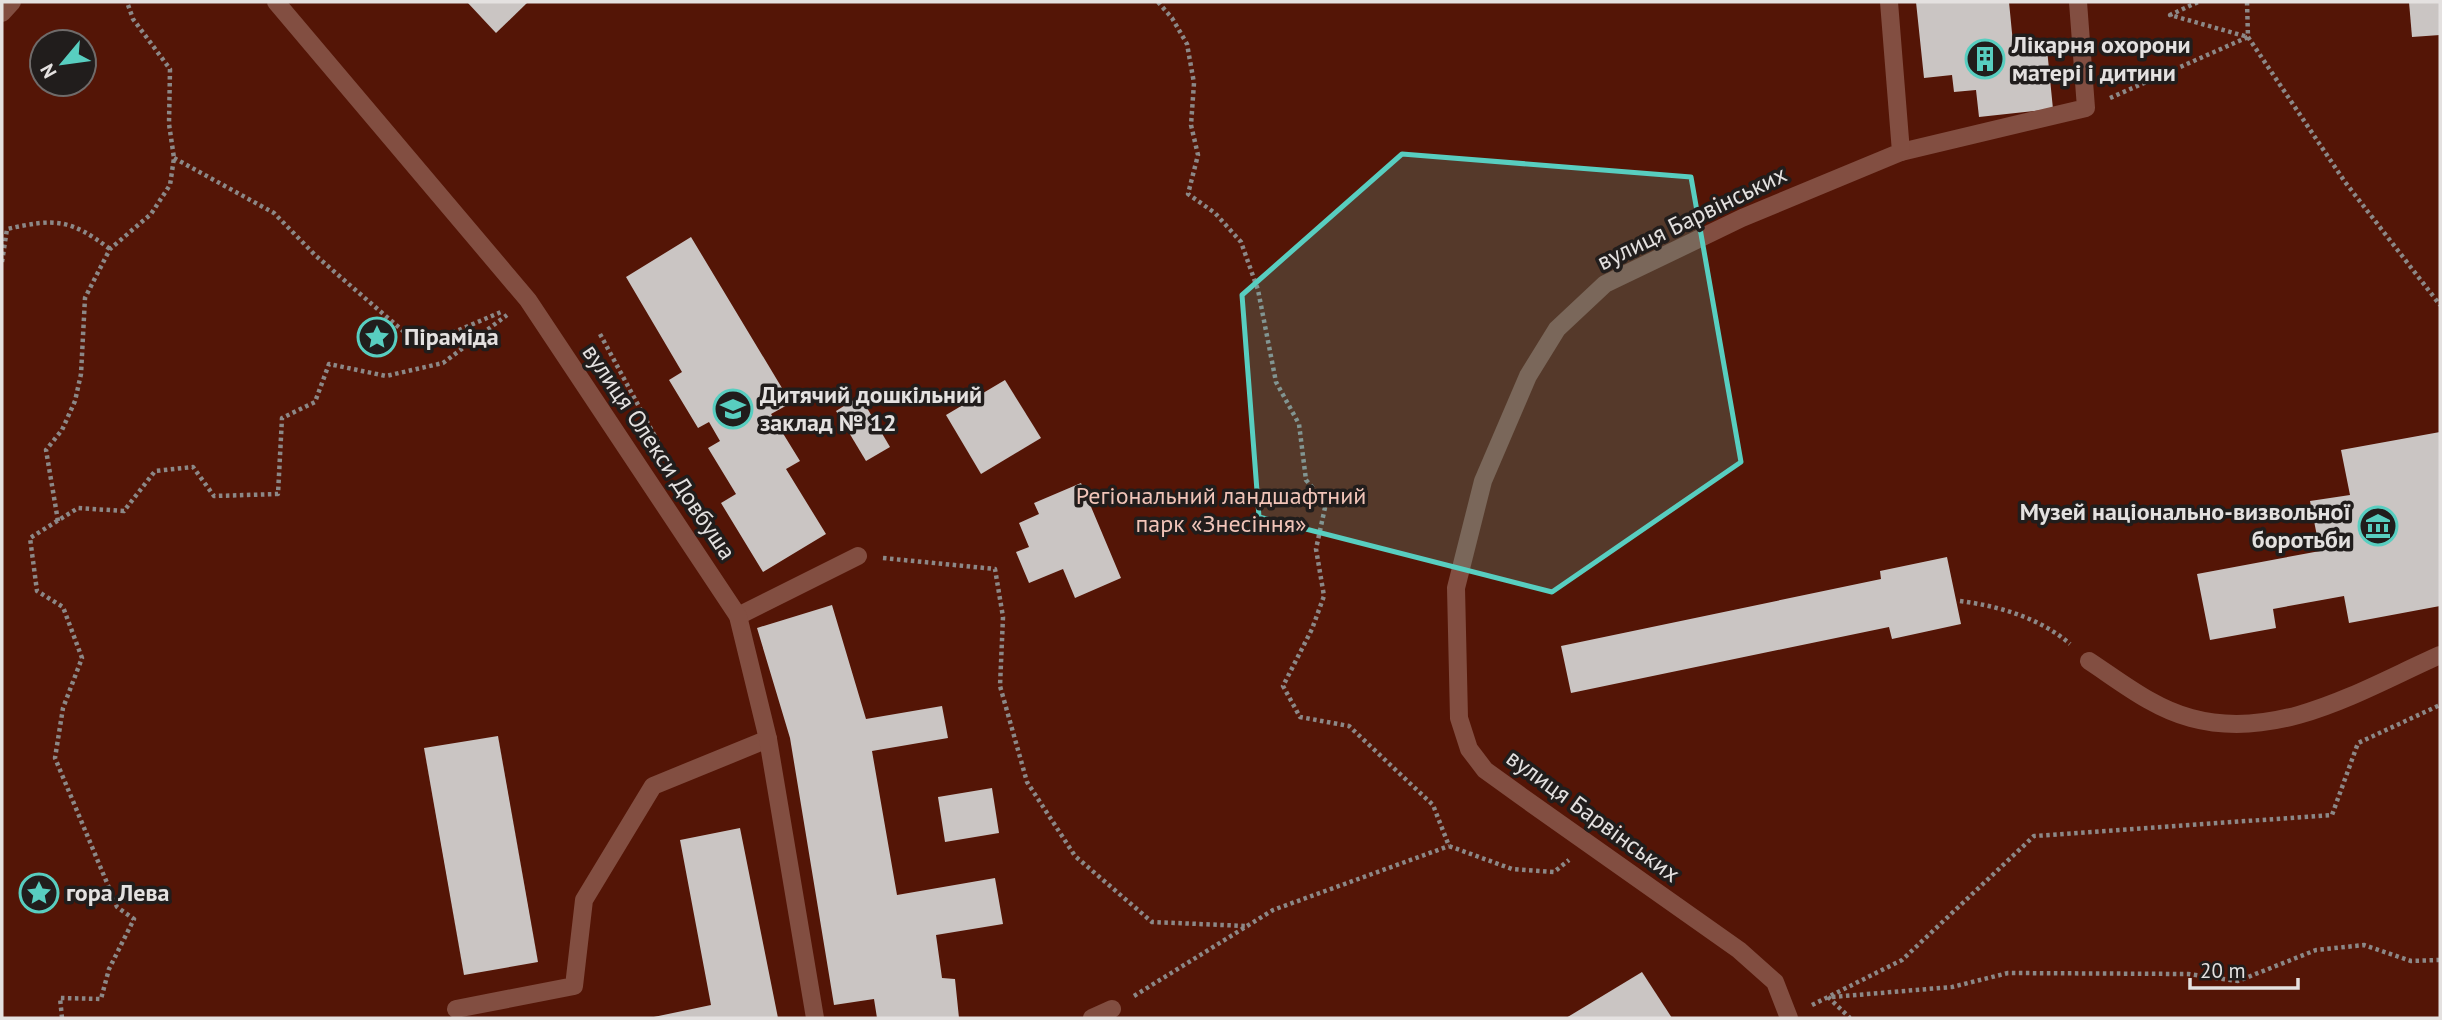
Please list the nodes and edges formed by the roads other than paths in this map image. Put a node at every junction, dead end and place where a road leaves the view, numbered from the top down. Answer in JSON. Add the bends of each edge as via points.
{"nodes":[{"id":1,"x":12,"y":2,"type":"edge"},
{"id":2,"x":276,"y":2,"type":"edge"},
{"id":3,"x":1889,"y":2,"type":"edge"},
{"id":4,"x":2078,"y":2,"type":"edge"},
{"id":5,"x":2,"y":13,"type":"edge"},
{"id":6,"x":1901,"y":152,"type":"junction"},
{"id":7,"x":858,"y":556,"type":"road end"},
{"id":8,"x":738,"y":616,"type":"junction"},
{"id":9,"x":2440,"y":655,"type":"edge"},
{"id":10,"x":2089,"y":661,"type":"road end"},
{"id":11,"x":768,"y":739,"type":"junction"},
{"id":12,"x":456,"y":1009,"type":"dead end"},
{"id":13,"x":1112,"y":1009,"type":"road end"},
{"id":14,"x":1789,"y":1017,"type":"edge"},
{"id":15,"x":815,"y":1018,"type":"edge"},
{"id":16,"x":1092,"y":1018,"type":"edge"}],
"edges":[{"from":1,"to":5,"type":"street"},
{"from":2,"to":8,"type":"street","name":"вулиця Олекси Довбуша","via":[[527,300]]},
{"from":3,"to":6,"type":"street"},
{"from":4,"to":6,"type":"street","name":"вулиця Барвінських","via":[[2086,108]]},
{"from":6,"to":14,"type":"street","name":"вулиця Барвінських","via":[[1742,218],[1605,284],[1557,329],[1528,376],[1483,481],[1456,588],[1459,718],[1469,749],[1485,770],[1739,950],[1775,982]]},
{"from":7,"to":8,"type":"street"},
{"from":8,"to":11,"type":"street","name":"вулиця Олекси Довбуша"},
{"from":9,"to":10,"type":"street","via":[[2304,715],[2267,723],[2226,724],[2191,718],[2150,702]]},
{"from":11,"to":12,"type":"street","via":[[653,786],[584,900],[574,986]]},
{"from":11,"to":15,"type":"street","name":"вулиця Олекси Довбуша"},
{"from":13,"to":16,"type":"street"}]}
